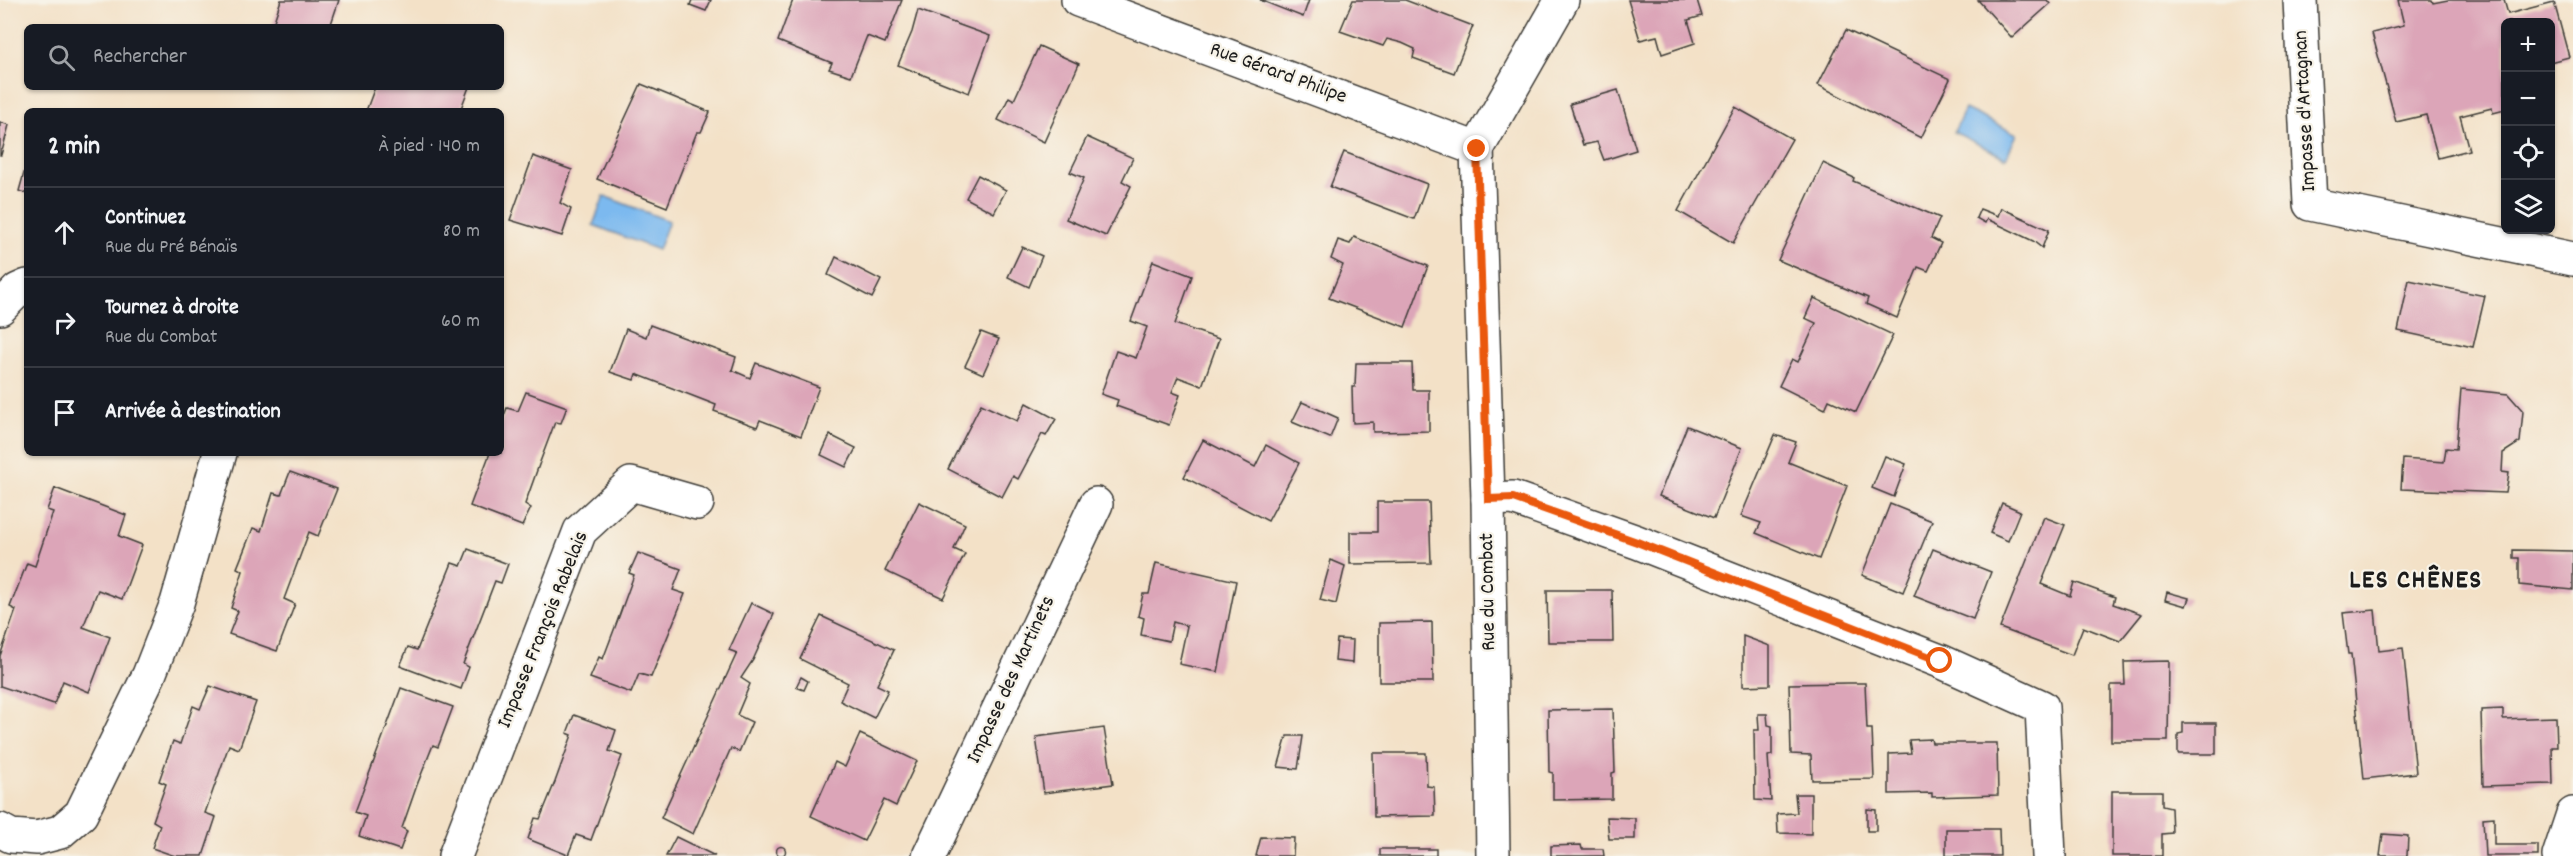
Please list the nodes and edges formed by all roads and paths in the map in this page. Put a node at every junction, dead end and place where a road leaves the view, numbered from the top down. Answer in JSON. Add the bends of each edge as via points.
{"nodes":[{"id":1,"x":1078,"y":0,"type":"edge"},
{"id":2,"x":1562,"y":0,"type":"edge"},
{"id":3,"x":2300,"y":0,"type":"edge"},
{"id":4,"x":1477,"y":149,"type":"junction"},
{"id":5,"x":2573,"y":259,"type":"edge"},
{"id":6,"x":24,"y":287,"type":"edge"},
{"id":7,"x":0,"y":308,"type":"edge"},
{"id":8,"x":219,"y":456,"type":"edge"},
{"id":9,"x":1488,"y":499,"type":"junction"},
{"id":10,"x":697,"y":503,"type":"dead end"},
{"id":11,"x":1096,"y":504,"type":"dead end"},
{"id":12,"x":2573,"y":814,"type":"edge"},
{"id":13,"x":0,"y":830,"type":"edge"},
{"id":14,"x":455,"y":856,"type":"edge"},
{"id":15,"x":929,"y":856,"type":"edge"},
{"id":16,"x":1493,"y":856,"type":"edge"},
{"id":17,"x":2049,"y":856,"type":"edge"},
{"id":18,"x":2559,"y":856,"type":"edge"}],
"edges":[{"from":1,"to":4,"type":"street","name":"Rue Gérard Philipe"},
{"from":2,"to":4,"type":"street"},
{"from":3,"to":5,"type":"street","name":"Impasse d'Artagnan","via":[[2310,204]]},
{"from":4,"to":9,"type":"street","name":"Rue du Combat"},
{"from":6,"to":7,"type":"street"},
{"from":8,"to":13,"type":"street","via":[[177,603],[149,675],[81,814],[60,832],[37,838],[11,836]]},
{"from":9,"to":16,"type":"street","name":"Rue du Combat"},
{"from":9,"to":17,"type":"street","via":[[1513,498],[1637,542],[1940,661],[2042,707]]},
{"from":10,"to":14,"type":"street","name":"Impasse François Rabelais","via":[[631,484],[580,531]]},
{"from":11,"to":15,"type":"street","name":"Impasse des Martinets"},
{"from":12,"to":18,"type":"street"}]}
